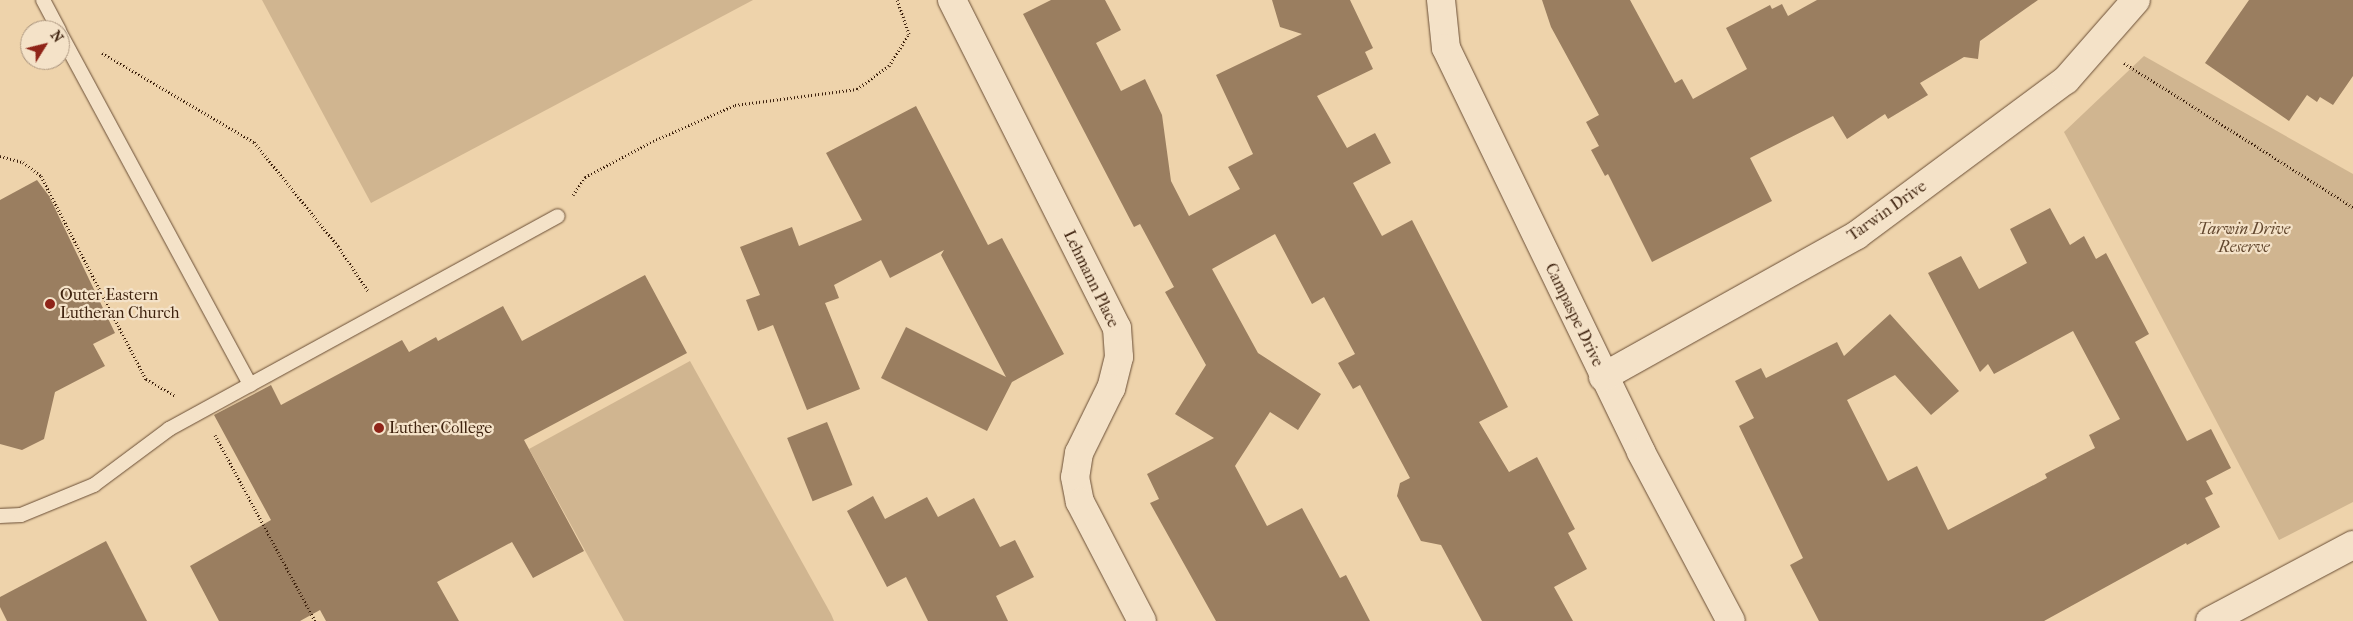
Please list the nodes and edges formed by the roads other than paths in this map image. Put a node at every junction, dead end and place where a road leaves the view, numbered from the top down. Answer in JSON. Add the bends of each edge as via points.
{"nodes":[{"id":1,"x":43,"y":0,"type":"edge"},
{"id":2,"x":952,"y":0,"type":"edge"},
{"id":3,"x":1441,"y":0,"type":"edge"},
{"id":4,"x":2136,"y":0,"type":"edge"},
{"id":5,"x":53,"y":20,"type":"edge"},
{"id":6,"x":70,"y":51,"type":"edge"},
{"id":7,"x":558,"y":216,"type":"road end"},
{"id":8,"x":1603,"y":377,"type":"junction"},
{"id":9,"x":250,"y":385,"type":"junction"},
{"id":10,"x":0,"y":516,"type":"edge"},
{"id":11,"x":2353,"y":545,"type":"edge"},
{"id":12,"x":1142,"y":621,"type":"edge"},
{"id":13,"x":1731,"y":621,"type":"edge"},
{"id":14,"x":2210,"y":621,"type":"edge"}],
"edges":[{"from":1,"to":5,"type":"lane"},
{"from":2,"to":12,"type":"street","name":"Lehmann Place","via":[[1117,328],[1120,356],[1111,388],[1079,453],[1075,477],[1080,502]]},
{"from":3,"to":8,"type":"street","name":"Campaspe Drive","via":[[1446,48]]},
{"from":4,"to":8,"type":"street","name":"Tarwin Drive","via":[[2066,80],[1857,235]]},
{"from":6,"to":9,"type":"lane"},
{"from":7,"to":9,"type":"lane"},
{"from":8,"to":13,"type":"street","name":"Campaspe Drive"},
{"from":9,"to":10,"type":"lane","via":[[169,429],[94,485],[21,515]]},
{"from":11,"to":14,"type":"street"}]}
